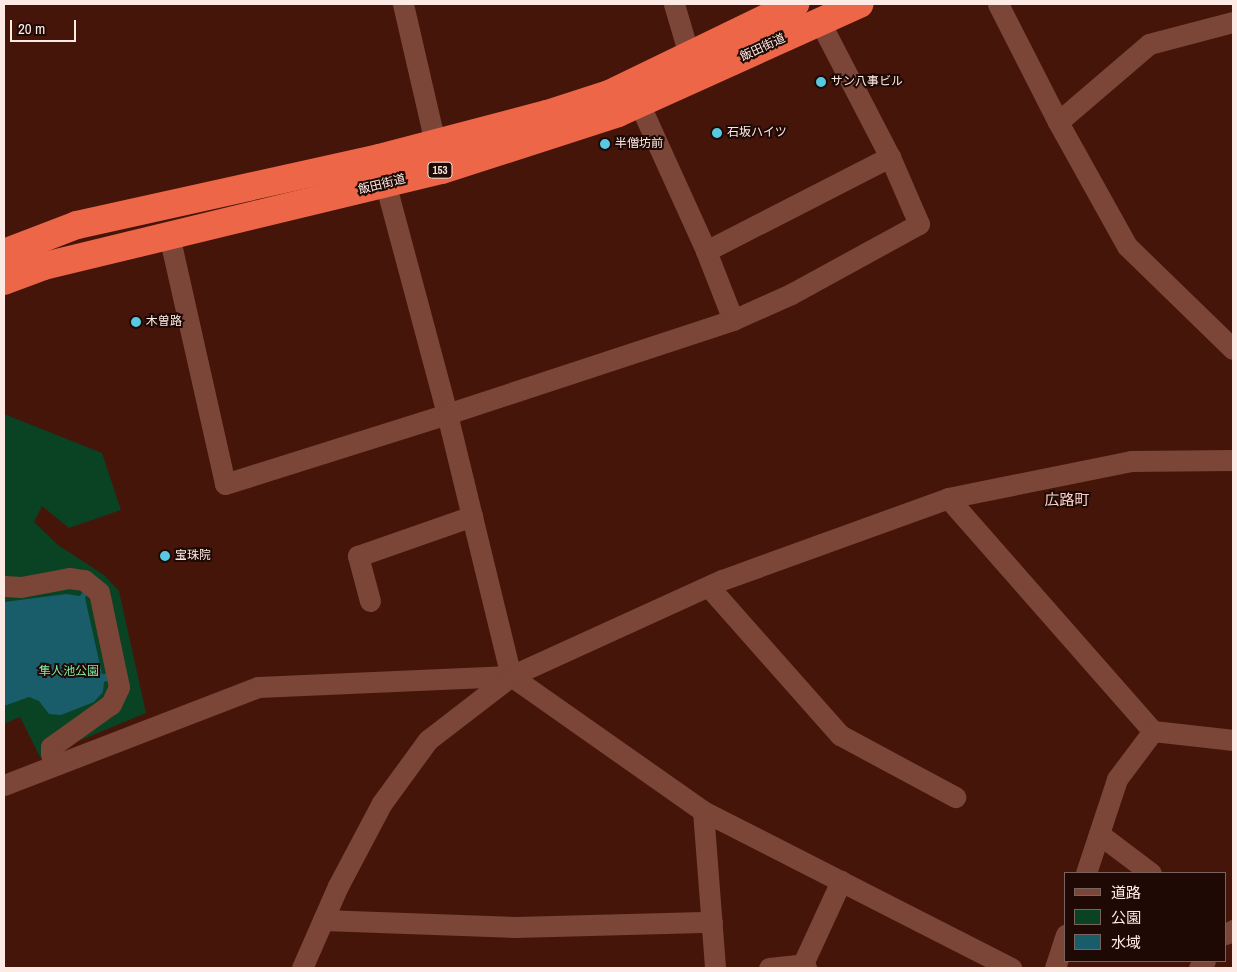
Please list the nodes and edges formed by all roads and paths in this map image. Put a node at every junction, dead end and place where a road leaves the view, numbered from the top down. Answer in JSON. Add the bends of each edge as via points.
{"nodes":[{"id":1,"x":403,"y":4,"type":"edge"},
{"id":2,"x":674,"y":4,"type":"edge"},
{"id":3,"x":795,"y":4,"type":"edge"},
{"id":4,"x":859,"y":4,"type":"edge"},
{"id":5,"x":998,"y":4,"type":"edge"},
{"id":6,"x":820,"y":22,"type":"junction"},
{"id":7,"x":1233,"y":22,"type":"edge"},
{"id":8,"x":689,"y":55,"type":"junction"},
{"id":9,"x":639,"y":103,"type":"junction"},
{"id":10,"x":1058,"y":122,"type":"junction"},
{"id":11,"x":435,"y":143,"type":"junction"},
{"id":12,"x":890,"y":157,"type":"junction"},
{"id":13,"x":379,"y":158,"type":"junction"},
{"id":14,"x":385,"y":184,"type":"junction"},
{"id":15,"x":169,"y":235,"type":"junction"},
{"id":16,"x":706,"y":251,"type":"junction"},
{"id":17,"x":4,"y":253,"type":"edge"},
{"id":18,"x":4,"y":281,"type":"edge"},
{"id":19,"x":733,"y":320,"type":"junction"},
{"id":20,"x":1233,"y":349,"type":"edge"},
{"id":21,"x":447,"y":414,"type":"junction"},
{"id":22,"x":1233,"y":460,"type":"edge"},
{"id":23,"x":948,"y":498,"type":"junction"},
{"id":24,"x":472,"y":516,"type":"junction"},
{"id":25,"x":4,"y":586,"type":"edge"},
{"id":26,"x":709,"y":587,"type":"junction"},
{"id":27,"x":370,"y":601,"type":"dead end"},
{"id":28,"x":511,"y":676,"type":"junction"},
{"id":29,"x":1153,"y":731,"type":"junction"},
{"id":30,"x":1233,"y":740,"type":"edge"},
{"id":31,"x":51,"y":755,"type":"dead end"},
{"id":32,"x":4,"y":784,"type":"edge"},
{"id":33,"x":956,"y":797,"type":"dead end"},
{"id":34,"x":704,"y":810,"type":"junction"},
{"id":35,"x":1099,"y":834,"type":"junction"},
{"id":36,"x":1086,"y":872,"type":"edge"},
{"id":37,"x":1150,"y":872,"type":"edge"},
{"id":38,"x":841,"y":881,"type":"junction"},
{"id":39,"x":323,"y":920,"type":"junction"},
{"id":40,"x":712,"y":922,"type":"junction"},
{"id":41,"x":1064,"y":941,"type":"edge"},
{"id":42,"x":802,"y":967,"type":"edge"},
{"id":43,"x":302,"y":968,"type":"edge"},
{"id":44,"x":715,"y":968,"type":"edge"},
{"id":45,"x":769,"y":968,"type":"edge"},
{"id":46,"x":1011,"y":968,"type":"edge"},
{"id":47,"x":1055,"y":968,"type":"edge"}],
"edges":[{"from":1,"to":11,"type":"street"},
{"from":2,"to":8,"type":"street"},
{"from":3,"to":8,"type":"highway","name":"飯田街道","number":"153"},
{"from":4,"to":6,"type":"highway","name":"飯田街道","number":"153"},
{"from":5,"to":10,"type":"street"},
{"from":6,"to":9,"type":"highway","name":"飯田街道","number":"153"},
{"from":6,"to":12,"type":"street"},
{"from":7,"to":10,"type":"street","via":[[1149,44]]},
{"from":8,"to":11,"type":"highway","name":"飯田街道","number":"153","via":[[609,94]]},
{"from":9,"to":14,"type":"highway","name":"飯田街道","number":"153","via":[[442,170]]},
{"from":9,"to":16,"type":"street"},
{"from":10,"to":20,"type":"street","via":[[1128,246]]},
{"from":11,"to":13,"type":"highway","name":"飯田街道","number":"153"},
{"from":12,"to":16,"type":"street"},
{"from":12,"to":19,"type":"street","via":[[919,224],[791,294]]},
{"from":13,"to":14,"type":"street"},
{"from":13,"to":17,"type":"highway","name":"飯田街道","number":"153","via":[[77,225]]},
{"from":14,"to":15,"type":"highway","name":"飯田街道","number":"153"},
{"from":14,"to":21,"type":"street"},
{"from":15,"to":18,"type":"highway","name":"飯田街道","number":"153","via":[[44,266]]},
{"from":15,"to":21,"type":"street","via":[[225,484]]},
{"from":16,"to":19,"type":"street"},
{"from":19,"to":21,"type":"street"},
{"from":21,"to":24,"type":"street"},
{"from":22,"to":23,"type":"street","via":[[1131,461]]},
{"from":23,"to":26,"type":"street"},
{"from":23,"to":29,"type":"street"},
{"from":24,"to":27,"type":"street","via":[[358,556]]},
{"from":24,"to":28,"type":"street"},
{"from":25,"to":31,"type":"street","via":[[21,587],[69,578],[84,580],[99,592],[119,688],[111,704],[51,748]]},
{"from":26,"to":28,"type":"street"},
{"from":26,"to":33,"type":"street","via":[[840,735]]},
{"from":28,"to":32,"type":"street","via":[[258,687]]},
{"from":28,"to":34,"type":"street"},
{"from":28,"to":39,"type":"street","via":[[428,740],[382,804]]},
{"from":29,"to":30,"type":"street"},
{"from":29,"to":35,"type":"street","via":[[1117,779]]},
{"from":34,"to":38,"type":"street"},
{"from":34,"to":40,"type":"street"},
{"from":35,"to":36,"type":"street"},
{"from":35,"to":37,"type":"street"},
{"from":38,"to":42,"type":"street"},
{"from":38,"to":46,"type":"street"},
{"from":39,"to":40,"type":"street","via":[[515,927]]},
{"from":39,"to":43,"type":"street"},
{"from":40,"to":44,"type":"street"},
{"from":41,"to":47,"type":"street"},
{"from":42,"to":45,"type":"street"}]}
